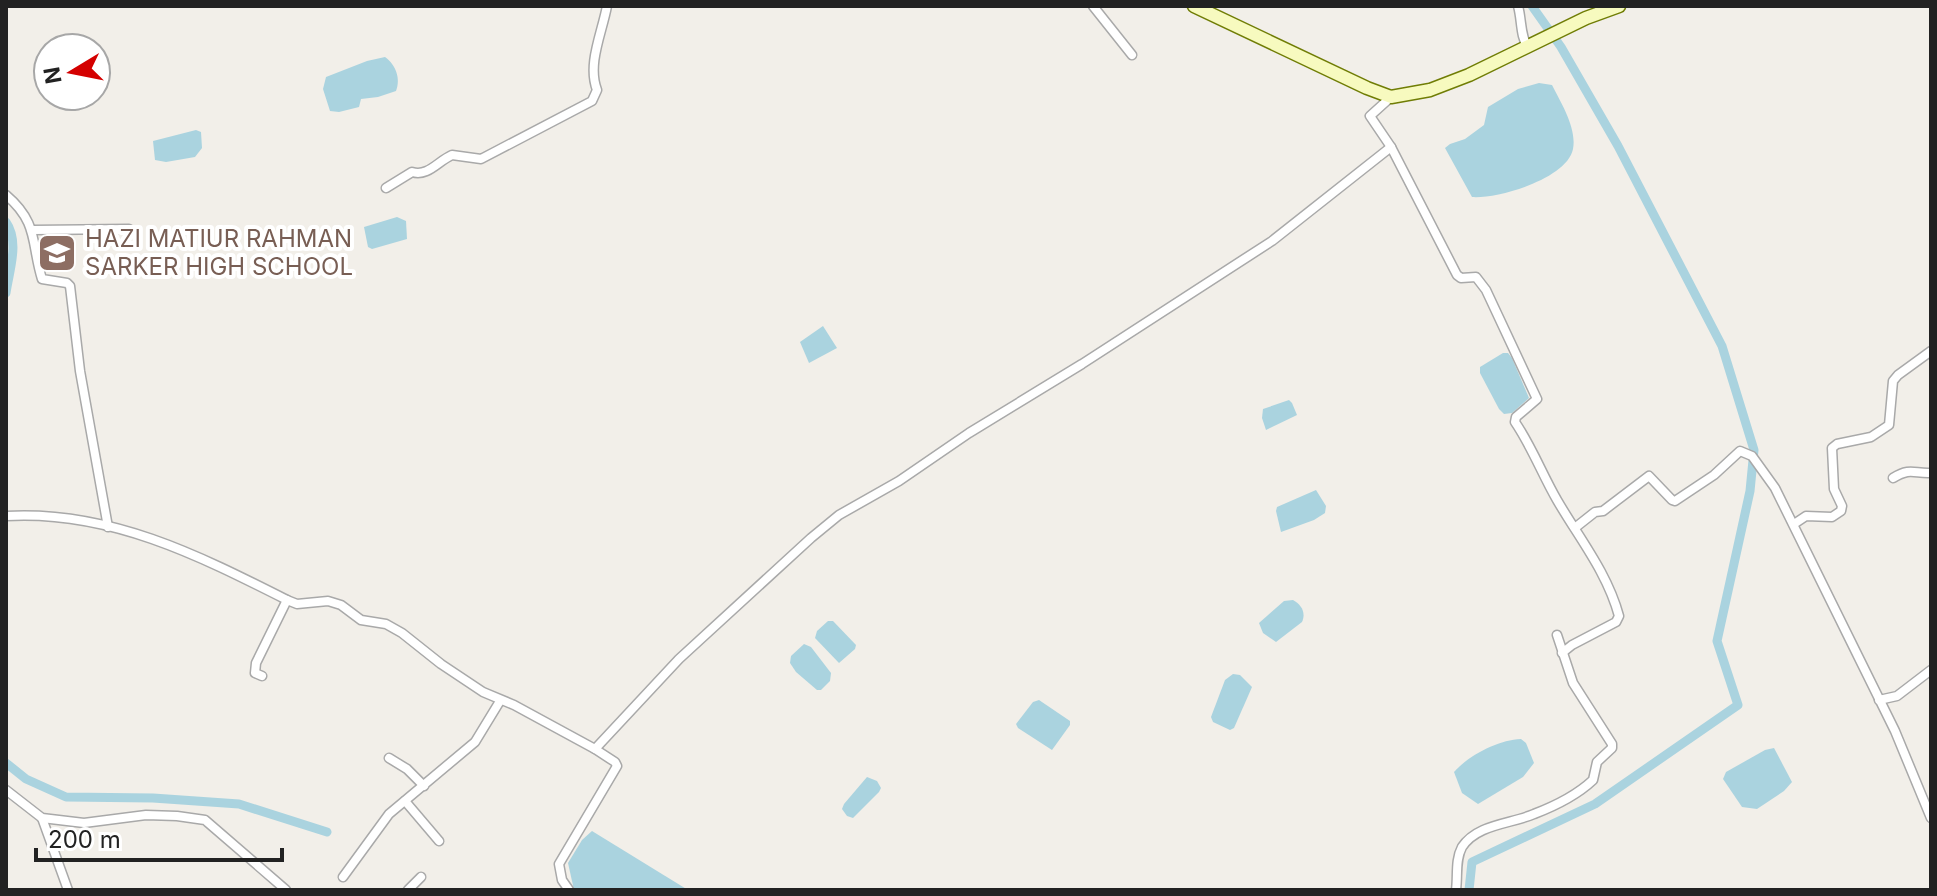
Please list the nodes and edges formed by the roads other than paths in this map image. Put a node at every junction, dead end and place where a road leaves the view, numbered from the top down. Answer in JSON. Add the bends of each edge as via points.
{"nodes":[{"id":1,"x":607,"y":6,"type":"edge"},
{"id":2,"x":1093,"y":6,"type":"edge"},
{"id":3,"x":1194,"y":6,"type":"edge"},
{"id":4,"x":1518,"y":6,"type":"edge"},
{"id":5,"x":1619,"y":6,"type":"edge"},
{"id":6,"x":1530,"y":47,"type":"junction"},
{"id":7,"x":1132,"y":55,"type":"dead end"},
{"id":8,"x":1391,"y":97,"type":"junction"},
{"id":9,"x":1391,"y":147,"type":"junction"},
{"id":10,"x":386,"y":188,"type":"dead end"},
{"id":11,"x":6,"y":195,"type":"edge"},
{"id":12,"x":129,"y":229,"type":"dead end"},
{"id":13,"x":33,"y":230,"type":"junction"},
{"id":14,"x":1931,"y":351,"type":"edge"},
{"id":15,"x":1931,"y":473,"type":"edge"},
{"id":16,"x":1893,"y":478,"type":"dead end"},
{"id":17,"x":6,"y":516,"type":"edge"},
{"id":18,"x":1794,"y":524,"type":"junction"},
{"id":19,"x":108,"y":527,"type":"junction"},
{"id":20,"x":1576,"y":527,"type":"junction"},
{"id":21,"x":287,"y":600,"type":"junction"},
{"id":22,"x":1557,"y":635,"type":"dead end"},
{"id":23,"x":1562,"y":653,"type":"junction"},
{"id":24,"x":1931,"y":670,"type":"edge"},
{"id":25,"x":262,"y":676,"type":"dead end"},
{"id":26,"x":1879,"y":700,"type":"junction"},
{"id":27,"x":500,"y":701,"type":"junction"},
{"id":28,"x":595,"y":749,"type":"junction"},
{"id":29,"x":389,"y":758,"type":"dead end"},
{"id":30,"x":424,"y":786,"type":"junction"},
{"id":31,"x":6,"y":790,"type":"edge"},
{"id":32,"x":405,"y":801,"type":"junction"},
{"id":33,"x":42,"y":818,"type":"junction"},
{"id":34,"x":1931,"y":818,"type":"edge"},
{"id":35,"x":439,"y":841,"type":"dead end"},
{"id":36,"x":343,"y":877,"type":"dead end"},
{"id":37,"x":421,"y":877,"type":"dead end"},
{"id":38,"x":68,"y":890,"type":"edge"},
{"id":39,"x":286,"y":890,"type":"edge"},
{"id":40,"x":408,"y":890,"type":"edge"},
{"id":41,"x":569,"y":890,"type":"edge"},
{"id":42,"x":1456,"y":890,"type":"edge"}],
"edges":[{"from":1,"to":10,"type":"street","via":[[594,61],[597,90],[592,101],[481,159],[452,155]]},
{"from":2,"to":7,"type":"street"},
{"from":3,"to":8,"type":"main road"},
{"from":4,"to":6,"type":"street"},
{"from":5,"to":6,"type":"main road"},
{"from":6,"to":8,"type":"main road","via":[[1430,90]]},
{"from":8,"to":9,"type":"street","via":[[1370,114]]},
{"from":9,"to":20,"type":"street","via":[[1457,275],[1476,277],[1486,290],[1537,399],[1515,422]]},
{"from":9,"to":28,"type":"street","via":[[1272,241],[839,515],[679,659]]},
{"from":11,"to":13,"type":"street"},
{"from":12,"to":13,"type":"street"},
{"from":13,"to":19,"type":"street","via":[[41,277],[70,286]]},
{"from":14,"to":18,"type":"street","via":[[1893,381],[1889,425],[1871,437],[1832,448],[1841,511],[1832,517],[1806,516]]},
{"from":15,"to":16,"type":"street","via":[[1905,471]]},
{"from":17,"to":19,"type":"street","via":[[65,518]]},
{"from":18,"to":20,"type":"street","via":[[1752,456],[1740,451],[1675,501],[1649,476]]},
{"from":18,"to":26,"type":"street"},
{"from":19,"to":21,"type":"street","via":[[203,557]]},
{"from":20,"to":23,"type":"street","via":[[1619,616]]},
{"from":21,"to":25,"type":"street","via":[[256,663],[255,673]]},
{"from":21,"to":27,"type":"street","via":[[328,601],[361,620],[386,624]]},
{"from":22,"to":23,"type":"street"},
{"from":23,"to":42,"type":"street","via":[[1573,683],[1612,748],[1594,766],[1593,780],[1571,797],[1471,837],[1457,860]]},
{"from":24,"to":26,"type":"street","via":[[1897,696]]},
{"from":26,"to":34,"type":"street"},
{"from":27,"to":28,"type":"street"},
{"from":27,"to":30,"type":"street","via":[[475,742]]},
{"from":28,"to":41,"type":"street","via":[[617,766],[559,864]]},
{"from":29,"to":30,"type":"street"},
{"from":30,"to":32,"type":"street"},
{"from":31,"to":33,"type":"street"},
{"from":32,"to":35,"type":"street"},
{"from":32,"to":36,"type":"street","via":[[389,814]]},
{"from":33,"to":38,"type":"street"},
{"from":33,"to":39,"type":"street","via":[[84,823],[146,815],[205,820]]},
{"from":37,"to":40,"type":"street"}]}
